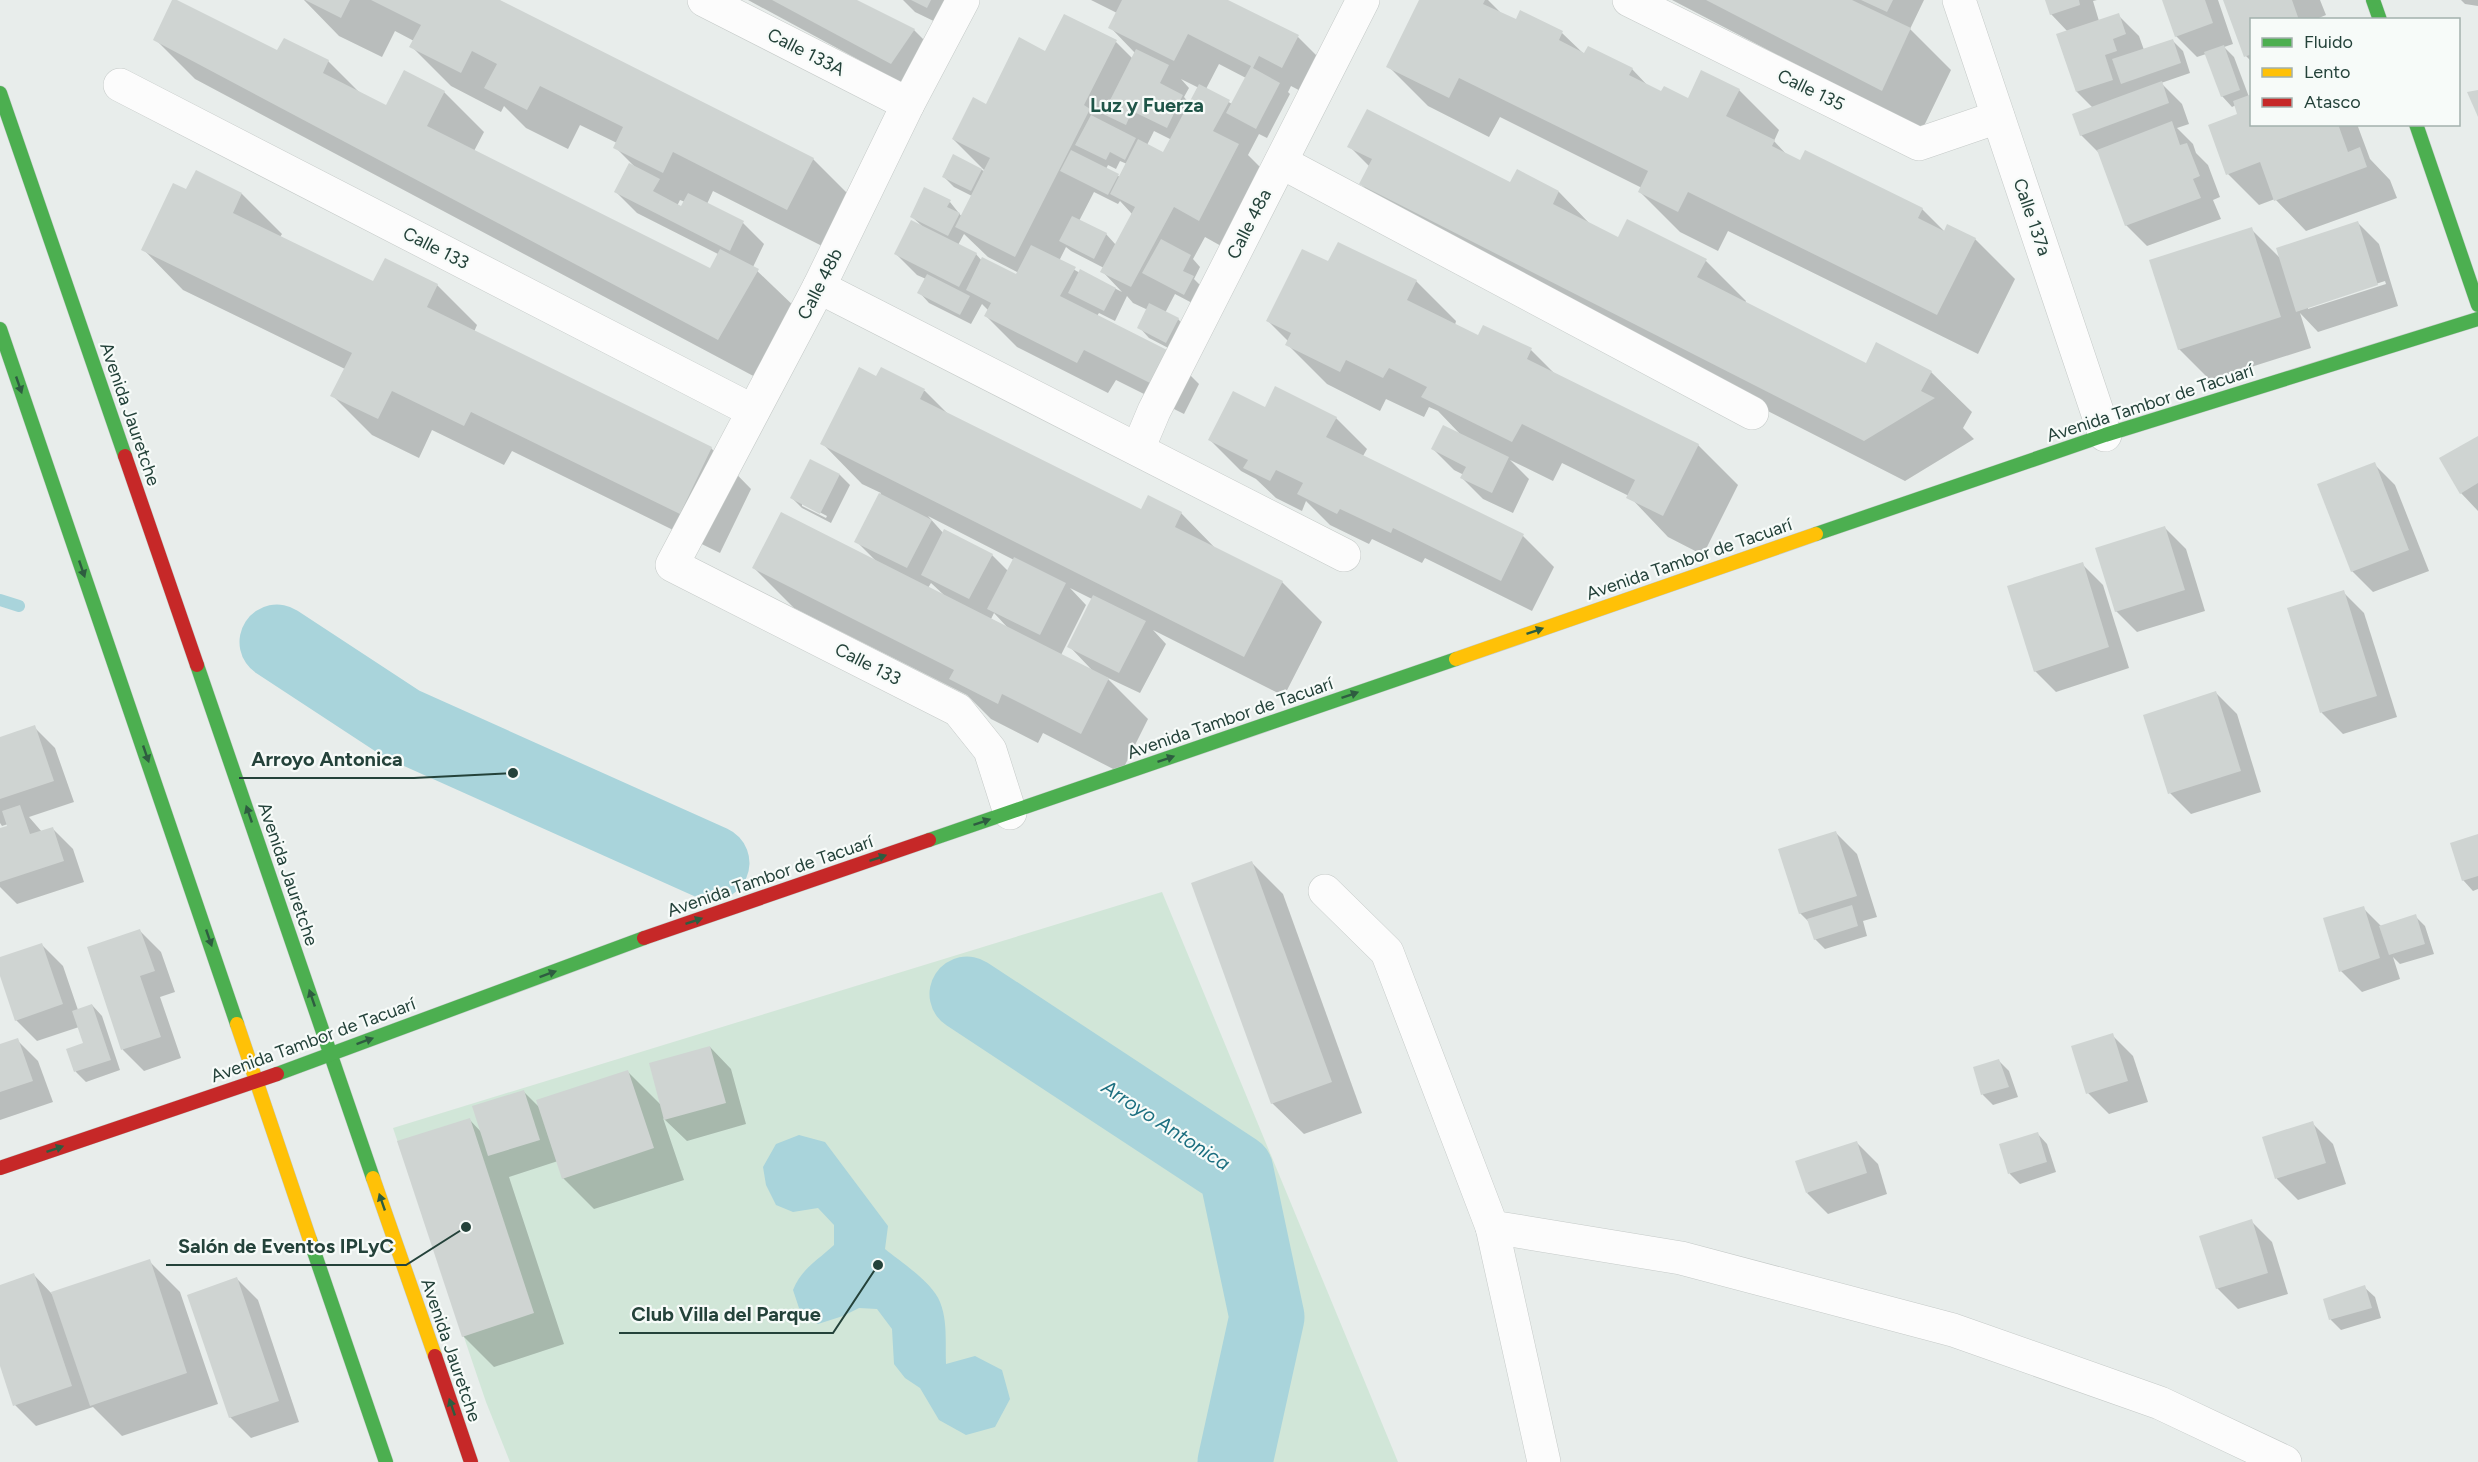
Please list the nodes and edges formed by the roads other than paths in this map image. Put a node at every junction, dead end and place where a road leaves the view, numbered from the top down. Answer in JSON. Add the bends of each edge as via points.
{"nodes":[{"id":1,"x":704,"y":0,"type":"edge"},
{"id":2,"x":963,"y":0,"type":"edge"},
{"id":3,"x":1629,"y":0,"type":"edge"},
{"id":4,"x":1959,"y":0,"type":"edge"},
{"id":5,"x":2373,"y":0,"type":"edge"},
{"id":6,"x":1359,"y":1,"type":"edge"},
{"id":7,"x":2379,"y":18,"type":"edge"},
{"id":8,"x":120,"y":85,"type":"dead end"},
{"id":9,"x":0,"y":93,"type":"edge"},
{"id":10,"x":908,"y":104,"type":"junction"},
{"id":11,"x":1998,"y":117,"type":"junction"},
{"id":12,"x":2417,"y":126,"type":"edge"},
{"id":13,"x":1281,"y":162,"type":"junction"},
{"id":14,"x":819,"y":287,"type":"junction"},
{"id":15,"x":2478,"y":304,"type":"edge"},
{"id":16,"x":2478,"y":319,"type":"edge"},
{"id":17,"x":0,"y":330,"type":"edge"},
{"id":18,"x":753,"y":411,"type":"junction"},
{"id":19,"x":1752,"y":413,"type":"dead end"},
{"id":20,"x":2105,"y":435,"type":"junction"},
{"id":21,"x":1138,"y":449,"type":"junction"},
{"id":22,"x":1344,"y":555,"type":"dead end"},
{"id":23,"x":672,"y":565,"type":"joint"},
{"id":24,"x":1010,"y":813,"type":"junction"},
{"id":25,"x":1325,"y":891,"type":"dead end"},
{"id":26,"x":331,"y":1054,"type":"junction"},
{"id":27,"x":257,"y":1081,"type":"junction"},
{"id":28,"x":0,"y":1168,"type":"edge"},
{"id":29,"x":1492,"y":1227,"type":"junction"},
{"id":30,"x":386,"y":1462,"type":"edge"},
{"id":31,"x":471,"y":1462,"type":"edge"},
{"id":32,"x":1544,"y":1462,"type":"edge"},
{"id":33,"x":2285,"y":1462,"type":"edge"}],
"edges":[{"from":1,"to":10,"type":"street","name":"Calle 133A"},
{"from":2,"to":10,"type":"street","name":"Calle 48b"},
{"from":3,"to":11,"type":"street","name":"Calle 135","via":[[1919,144]]},
{"from":4,"to":11,"type":"street","name":"Calle 137a"},
{"from":5,"to":7,"type":"main road"},
{"from":6,"to":13,"type":"street","name":"Calle 48a"},
{"from":8,"to":18,"type":"street","name":"Calle 133"},
{"from":26,"to":9,"type":"main road","name":"Avenida Jauretche","one_way":true},
{"from":10,"to":14,"type":"street","name":"Calle 48b"},
{"from":11,"to":20,"type":"street","name":"Calle 137a"},
{"from":12,"to":15,"type":"main road"},
{"from":13,"to":19,"type":"street"},
{"from":13,"to":21,"type":"street","name":"Calle 48a"},
{"from":14,"to":18,"type":"street","name":"Calle 48b"},
{"from":14,"to":21,"type":"street"},
{"from":16,"to":20,"type":"main road","name":"Avenida Tambor de Tacuarí"},
{"from":17,"to":27,"type":"main road","one_way":true},
{"from":18,"to":23,"type":"street","name":"Calle 48b"},
{"from":24,"to":20,"type":"main road","name":"Avenida Tambor de Tacuarí","one_way":true},
{"from":21,"to":22,"type":"street"},
{"from":23,"to":24,"type":"street","name":"Calle 133","via":[[958,710],[990,750]]},
{"from":26,"to":24,"type":"main road","name":"Avenida Tambor de Tacuarí","one_way":true,"via":[[639,940]]},
{"from":25,"to":29,"type":"street","via":[[1386,952]]},
{"from":26,"to":27,"type":"main road","name":"Avenida Tambor de Tacuarí"},
{"from":31,"to":26,"type":"main road","name":"Avenida Jauretche","one_way":true},
{"from":28,"to":27,"type":"main road","name":"Avenida Tambor de Tacuarí","one_way":true},
{"from":27,"to":30,"type":"main road"},
{"from":29,"to":32,"type":"street"},
{"from":29,"to":33,"type":"street","via":[[1682,1258],[1953,1330],[2160,1403]]}]}
